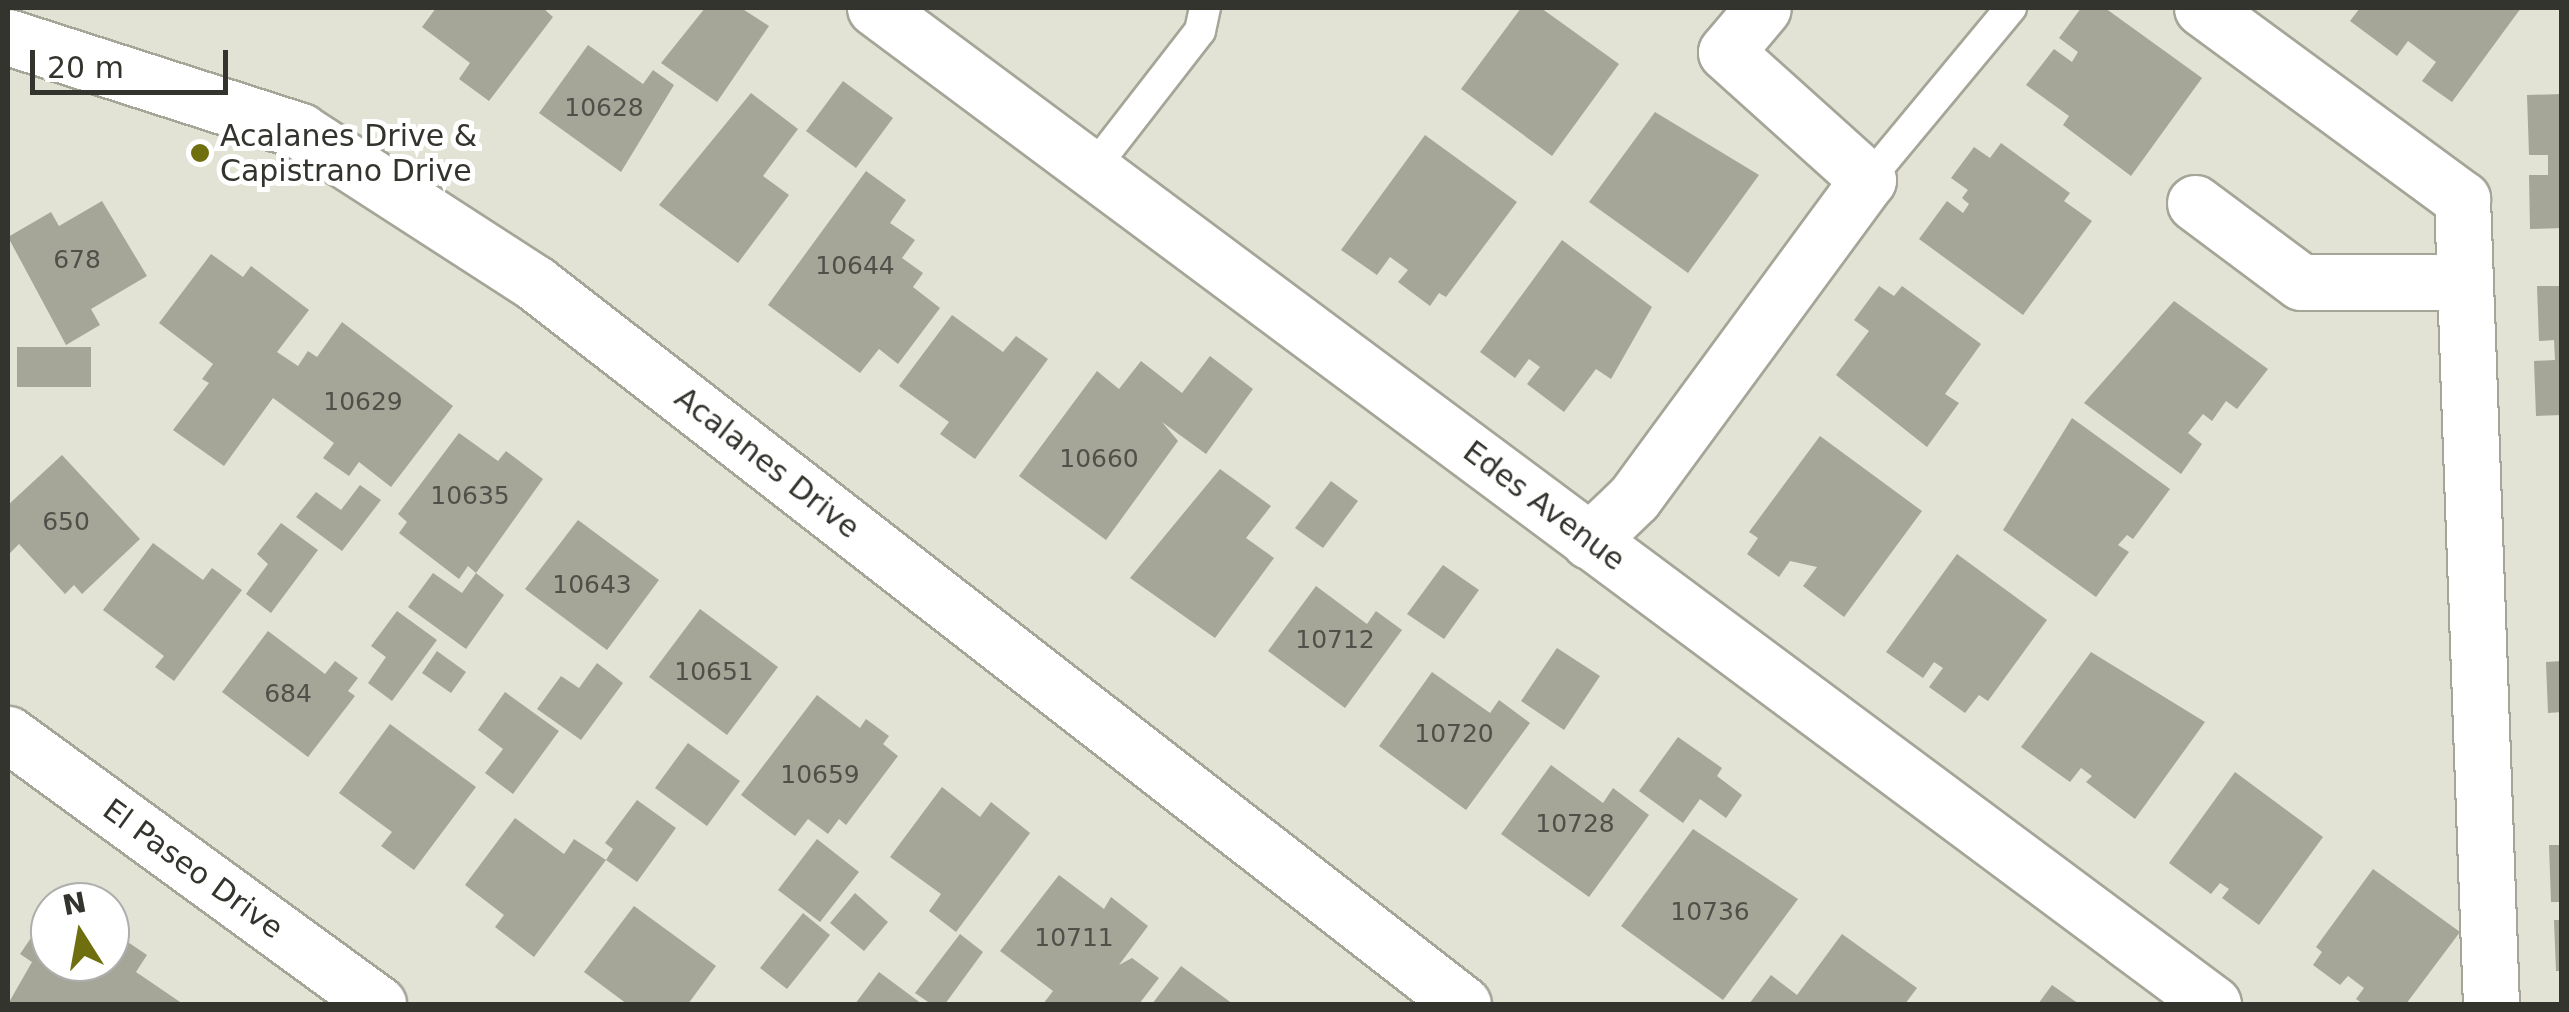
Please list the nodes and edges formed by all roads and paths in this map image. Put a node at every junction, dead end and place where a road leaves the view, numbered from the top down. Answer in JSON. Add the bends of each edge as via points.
{"nodes":[{"id":1,"x":875,"y":8,"type":"edge"},
{"id":2,"x":1205,"y":8,"type":"edge"},
{"id":3,"x":1763,"y":8,"type":"edge"},
{"id":4,"x":2011,"y":8,"type":"edge"},
{"id":5,"x":2202,"y":8,"type":"edge"},
{"id":6,"x":8,"y":37,"type":"edge"},
{"id":7,"x":1092,"y":170,"type":"junction"},
{"id":8,"x":1868,"y":180,"type":"junction"},
{"id":9,"x":2195,"y":203,"type":"dead end"},
{"id":10,"x":2465,"y":282,"type":"junction"},
{"id":11,"x":1590,"y":541,"type":"junction"},
{"id":12,"x":8,"y":734,"type":"edge"},
{"id":13,"x":378,"y":1004,"type":"edge"},
{"id":14,"x":1463,"y":1004,"type":"edge"},
{"id":15,"x":2213,"y":1004,"type":"edge"},
{"id":16,"x":2491,"y":1004,"type":"edge"}],
"edges":[{"from":1,"to":7,"type":"street","name":"Edes Avenue"},
{"from":2,"to":7,"type":"lane","via":[[1200,31]]},
{"from":3,"to":8,"type":"street","via":[[1726,52]]},
{"from":4,"to":8,"type":"lane"},
{"from":5,"to":10,"type":"street","via":[[2462,199]]},
{"from":6,"to":14,"type":"street","name":"Acalanes Drive","via":[[300,131],[535,283]]},
{"from":7,"to":11,"type":"street","name":"Edes Avenue"},
{"from":8,"to":11,"type":"street","via":[[1634,498]]},
{"from":9,"to":10,"type":"street","via":[[2301,282]]},
{"from":10,"to":16,"type":"street"},
{"from":11,"to":15,"type":"street","name":"Edes Avenue"},
{"from":12,"to":13,"type":"street","name":"El Paseo Drive"}]}
